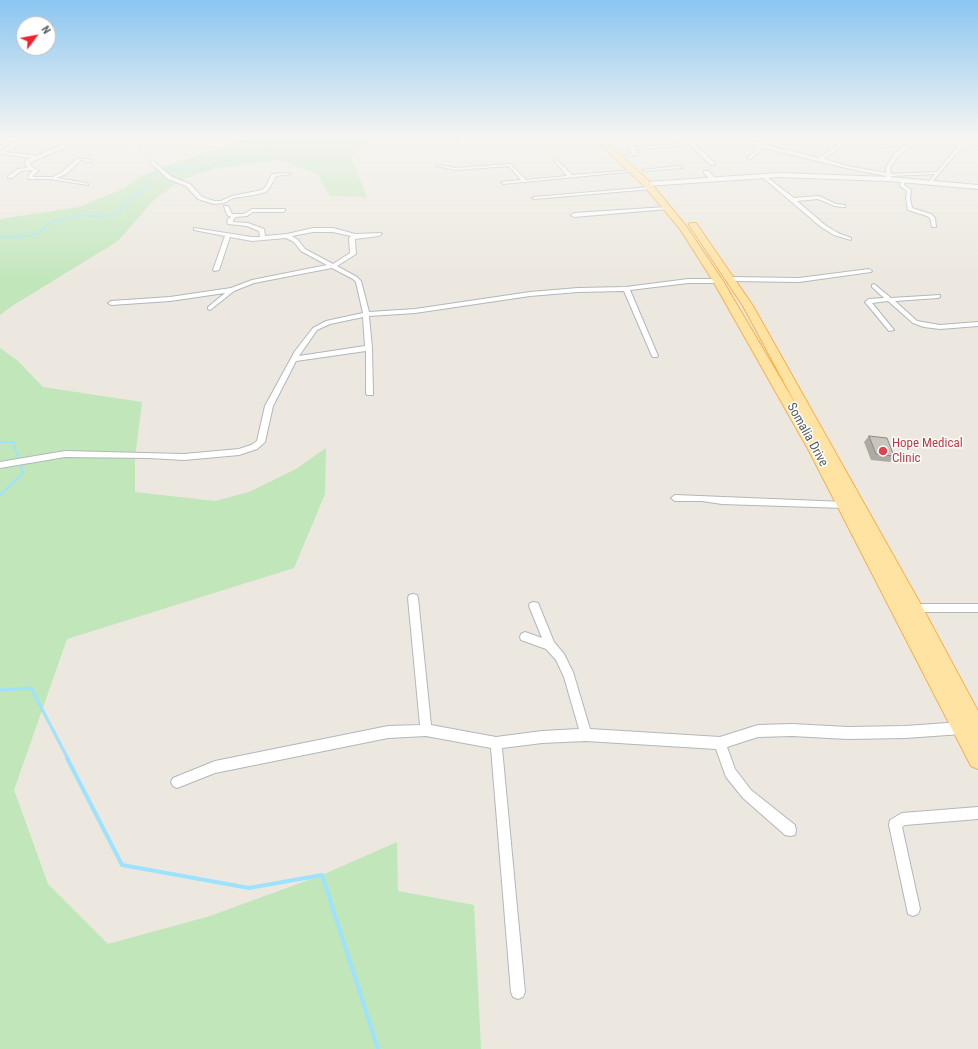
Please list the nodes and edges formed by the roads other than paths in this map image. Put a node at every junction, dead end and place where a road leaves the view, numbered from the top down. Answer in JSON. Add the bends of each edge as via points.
{"nodes":[{"id":1,"x":190,"y":187,"type":"edge"},
{"id":2,"x":268,"y":187,"type":"edge"},
{"id":3,"x":634,"y":187,"type":"edge"},
{"id":4,"x":653,"y":187,"type":"edge"},
{"id":5,"x":654,"y":187,"type":"edge"},
{"id":6,"x":777,"y":187,"type":"edge"},
{"id":7,"x":904,"y":187,"type":"edge"},
{"id":8,"x":534,"y":198,"type":"dead end"},
{"id":9,"x":793,"y":200,"type":"junction"},
{"id":10,"x":843,"y":206,"type":"dead end"},
{"id":11,"x":226,"y":207,"type":"dead end"},
{"id":12,"x":666,"y":208,"type":"junction"},
{"id":13,"x":283,"y":210,"type":"dead end"},
{"id":14,"x":574,"y":215,"type":"dead end"},
{"id":15,"x":234,"y":216,"type":"junction"},
{"id":16,"x":934,"y":226,"type":"dead end"},
{"id":17,"x":196,"y":229,"type":"dead end"},
{"id":18,"x":380,"y":234,"type":"dead end"},
{"id":19,"x":228,"y":236,"type":"junction"},
{"id":20,"x":287,"y":236,"type":"junction"},
{"id":21,"x":355,"y":236,"type":"junction"},
{"id":22,"x":263,"y":238,"type":"junction"},
{"id":23,"x":849,"y":239,"type":"dead end"},
{"id":24,"x":333,"y":266,"type":"junction"},
{"id":25,"x":216,"y":270,"type":"dead end"},
{"id":26,"x":869,"y":271,"type":"dead end"},
{"id":27,"x":725,"y":280,"type":"junction"},
{"id":28,"x":874,"y":286,"type":"dead end"},
{"id":29,"x":626,"y":289,"type":"junction"},
{"id":30,"x":232,"y":290,"type":"junction"},
{"id":31,"x":938,"y":296,"type":"dead end"},
{"id":32,"x":889,"y":299,"type":"junction"},
{"id":33,"x":111,"y":303,"type":"dead end"},
{"id":34,"x":210,"y":308,"type":"dead end"},
{"id":35,"x":366,"y":314,"type":"junction"},
{"id":36,"x":978,"y":324,"type":"edge"},
{"id":37,"x":891,"y":330,"type":"dead end"},
{"id":38,"x":369,"y":348,"type":"junction"},
{"id":39,"x":655,"y":356,"type":"dead end"},
{"id":40,"x":294,"y":359,"type":"junction"},
{"id":41,"x":370,"y":393,"type":"dead end"},
{"id":42,"x":0,"y":465,"type":"edge"},
{"id":43,"x":675,"y":498,"type":"dead end"},
{"id":44,"x":845,"y":505,"type":"junction"},
{"id":45,"x":413,"y":598,"type":"dead end"},
{"id":46,"x":534,"y":606,"type":"dead end"},
{"id":47,"x":914,"y":608,"type":"junction"},
{"id":48,"x":978,"y":608,"type":"edge"},
{"id":49,"x":525,"y":637,"type":"dead end"},
{"id":50,"x":550,"y":645,"type":"junction"},
{"id":51,"x":962,"y":728,"type":"junction"},
{"id":52,"x":426,"y":730,"type":"junction"},
{"id":53,"x":978,"y":731,"type":"edge"},
{"id":54,"x":586,"y":735,"type":"junction"},
{"id":55,"x":496,"y":743,"type":"junction"},
{"id":56,"x":720,"y":743,"type":"junction"},
{"id":57,"x":978,"y":759,"type":"edge"},
{"id":58,"x":177,"y":782,"type":"dead end"},
{"id":59,"x":978,"y":813,"type":"edge"},
{"id":60,"x":790,"y":830,"type":"dead end"},
{"id":61,"x":912,"y":909,"type":"dead end"},
{"id":62,"x":518,"y":992,"type":"dead end"}],
"edges":[{"from":1,"to":2,"type":"street","via":[[203,200],[217,203],[232,197],[264,191]]},
{"from":3,"to":8,"type":"street"},
{"from":4,"to":12,"type":"main road","name":"Somalia Drive"},
{"from":5,"to":27,"type":"main road","name":"Somalia Drive","via":[[696,229]]},
{"from":6,"to":9,"type":"street"},
{"from":7,"to":16,"type":"street","via":[[909,190],[910,208],[929,215]]},
{"from":9,"to":10,"type":"street","via":[[819,197],[834,205]]},
{"from":9,"to":23,"type":"street","via":[[827,228]]},
{"from":11,"to":15,"type":"street","via":[[230,215]]},
{"from":12,"to":14,"type":"street"},
{"from":12,"to":27,"type":"main road","name":"Somalia Drive"},
{"from":13,"to":15,"type":"street","via":[[252,211]]},
{"from":15,"to":22,"type":"street","via":[[230,223],[262,230]]},
{"from":17,"to":19,"type":"street"},
{"from":18,"to":21,"type":"street"},
{"from":19,"to":22,"type":"street"},
{"from":19,"to":25,"type":"street"},
{"from":20,"to":21,"type":"street","via":[[313,230],[333,230]]},
{"from":20,"to":22,"type":"street"},
{"from":20,"to":24,"type":"street","via":[[296,241],[303,250]]},
{"from":21,"to":24,"type":"street","via":[[352,238],[353,254]]},
{"from":24,"to":30,"type":"street","via":[[252,282]]},
{"from":24,"to":35,"type":"street","via":[[359,282]]},
{"from":26,"to":27,"type":"street","via":[[799,280]]},
{"from":27,"to":29,"type":"street","via":[[688,281]]},
{"from":27,"to":44,"type":"main road","name":"Somalia Drive"},
{"from":27,"to":47,"type":"main road","name":"Somalia Drive","via":[[782,367]]},
{"from":28,"to":32,"type":"street"},
{"from":29,"to":35,"type":"street","via":[[530,294],[415,311]]},
{"from":29,"to":39,"type":"street"},
{"from":30,"to":33,"type":"street","via":[[170,299]]},
{"from":30,"to":34,"type":"street"},
{"from":31,"to":32,"type":"street"},
{"from":32,"to":36,"type":"street","via":[[915,322],[924,326]]},
{"from":32,"to":37,"type":"street","via":[[868,302]]},
{"from":35,"to":38,"type":"street"},
{"from":35,"to":40,"type":"street","via":[[328,322],[314,329]]},
{"from":38,"to":40,"type":"street"},
{"from":38,"to":41,"type":"street"},
{"from":40,"to":42,"type":"street","via":[[269,406],[261,442],[254,447],[239,452],[184,457],[65,454]]},
{"from":43,"to":44,"type":"street"},
{"from":44,"to":51,"type":"main road","name":"Somalia Drive"},
{"from":45,"to":52,"type":"street"},
{"from":46,"to":50,"type":"street"},
{"from":47,"to":48,"type":"street"},
{"from":47,"to":53,"type":"main road","name":"Somalia Drive"},
{"from":49,"to":50,"type":"street"},
{"from":50,"to":54,"type":"street","via":[[560,657],[569,676]]},
{"from":51,"to":56,"type":"street","via":[[876,733],[758,731]]},
{"from":51,"to":57,"type":"main road","name":"Somalia Drive"},
{"from":52,"to":55,"type":"street"},
{"from":52,"to":58,"type":"street","via":[[388,732],[215,767]]},
{"from":54,"to":55,"type":"street"},
{"from":54,"to":56,"type":"street"},
{"from":55,"to":62,"type":"street"},
{"from":56,"to":60,"type":"street","via":[[730,773],[747,794]]},
{"from":59,"to":61,"type":"street","via":[[902,820],[895,825]]}]}
